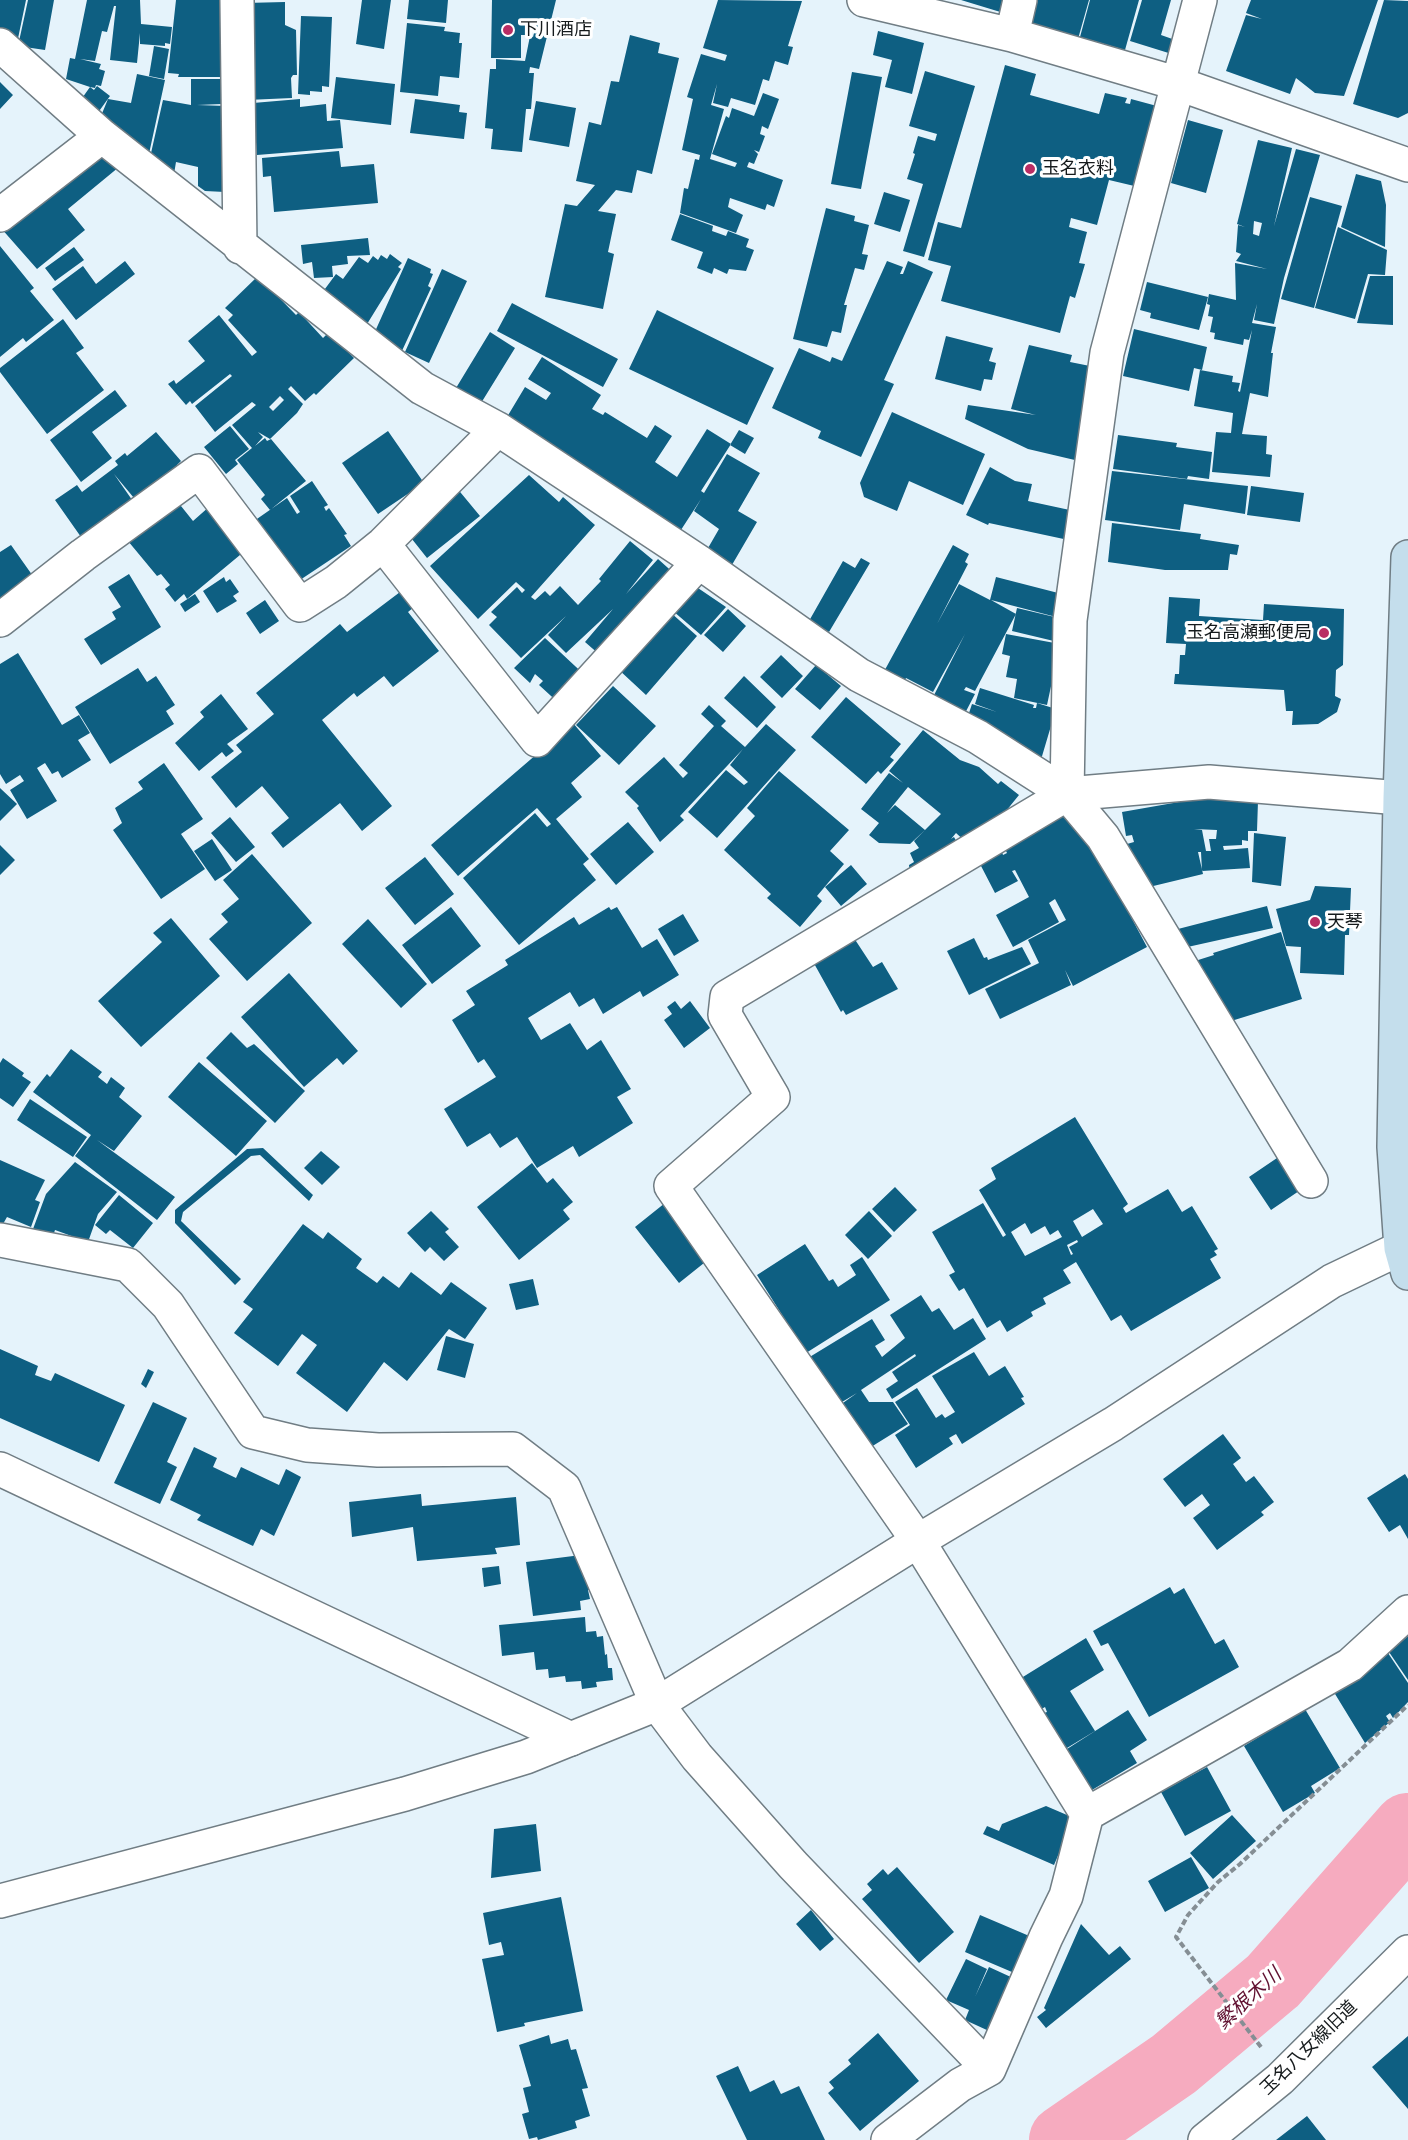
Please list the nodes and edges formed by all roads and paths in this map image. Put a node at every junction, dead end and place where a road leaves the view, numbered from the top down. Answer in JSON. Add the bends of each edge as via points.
{"nodes":[{"id":1,"x":237,"y":0,"type":"edge"},
{"id":2,"x":864,"y":0,"type":"edge"},
{"id":3,"x":1020,"y":0,"type":"edge"},
{"id":4,"x":1200,"y":0,"type":"edge"},
{"id":5,"x":1012,"y":35,"type":"junction"},
{"id":6,"x":0,"y":45,"type":"edge"},
{"id":7,"x":1179,"y":84,"type":"junction"},
{"id":8,"x":102,"y":136,"type":"junction"},
{"id":9,"x":1408,"y":165,"type":"edge"},
{"id":10,"x":0,"y":214,"type":"edge"},
{"id":11,"x":240,"y":247,"type":"junction"},
{"id":12,"x":498,"y":429,"type":"junction"},
{"id":13,"x":383,"y":544,"type":"junction"},
{"id":14,"x":1408,"y":557,"type":"edge"},
{"id":15,"x":699,"y":562,"type":"junction"},
{"id":16,"x":0,"y":620,"type":"edge"},
{"id":17,"x":1066,"y":795,"type":"junction"},
{"id":18,"x":1404,"y":800,"type":"edge"},
{"id":19,"x":1311,"y":1181,"type":"dead end"},
{"id":20,"x":0,"y":1240,"type":"edge"},
{"id":21,"x":1404,"y":1261,"type":"edge"},
{"id":22,"x":0,"y":1469,"type":"edge"},
{"id":23,"x":918,"y":1541,"type":"junction"},
{"id":24,"x":1408,"y":1612,"type":"edge"},
{"id":25,"x":657,"y":1704,"type":"junction"},
{"id":26,"x":1408,"y":1705,"type":"edge"},
{"id":27,"x":571,"y":1739,"type":"junction"},
{"id":28,"x":1086,"y":1814,"type":"junction"},
{"id":29,"x":0,"y":1901,"type":"edge"},
{"id":30,"x":1408,"y":1952,"type":"edge"},
{"id":31,"x":1268,"y":2056,"type":"dead end"},
{"id":32,"x":989,"y":2069,"type":"junction"},
{"id":33,"x":888,"y":2140,"type":"edge"},
{"id":34,"x":1205,"y":2140,"type":"edge"}],
"edges":[{"from":1,"to":11,"type":"street"},
{"from":2,"to":5,"type":"street"},
{"from":3,"to":5,"type":"street"},
{"from":4,"to":7,"type":"street"},
{"from":5,"to":7,"type":"street"},
{"from":6,"to":8,"type":"street"},
{"from":7,"to":9,"type":"street"},
{"from":7,"to":17,"type":"street","via":[[1107,353],[1070,620]]},
{"from":8,"to":10,"type":"street"},
{"from":8,"to":11,"type":"street"},
{"from":11,"to":12,"type":"street","via":[[422,387]]},
{"from":12,"to":13,"type":"street"},
{"from":12,"to":15,"type":"street"},
{"from":13,"to":15,"type":"street","via":[[537,740]]},
{"from":13,"to":16,"type":"street","via":[[300,605],[199,471]]},
{"from":14,"to":18,"type":"main road"},
{"from":15,"to":17,"type":"street","via":[[858,675],[978,737]]},
{"from":17,"to":18,"type":"street","via":[[1209,782]]},
{"from":17,"to":19,"type":"street","via":[[1103,837]]},
{"from":17,"to":23,"type":"street","via":[[727,997],[725,1015],[773,1097],[671,1186]]},
{"from":18,"to":21,"type":"main road","via":[[1394,1147]]},
{"from":20,"to":25,"type":"street","via":[[128,1265],[168,1305],[253,1432],[307,1445],[378,1450],[513,1449],[564,1488]]},
{"from":21,"to":23,"type":"street","via":[[1332,1281],[1113,1424]]},
{"from":22,"to":27,"type":"street"},
{"from":23,"to":25,"type":"street"},
{"from":23,"to":28,"type":"street"},
{"from":24,"to":28,"type":"street","via":[[1350,1665]]},
{"from":25,"to":27,"type":"street"},
{"from":25,"to":32,"type":"street","via":[[697,1757],[793,1865]]},
{"from":26,"to":31,"type":"path","via":[[1218,1882],[1188,1915],[1176,1937]]},
{"from":27,"to":29,"type":"street","via":[[405,1794]]},
{"from":28,"to":32,"type":"street","via":[[1066,1896]]},
{"from":30,"to":34,"type":"street","name":"玉名八女線旧道","via":[[1280,2079]]},
{"from":32,"to":33,"type":"street","via":[[960,2085]]}]}
